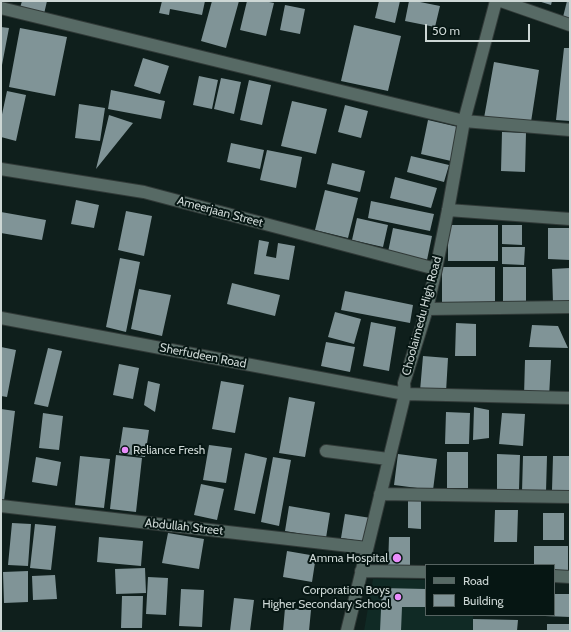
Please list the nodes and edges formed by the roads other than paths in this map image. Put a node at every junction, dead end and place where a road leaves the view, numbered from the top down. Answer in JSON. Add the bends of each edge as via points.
{"nodes":[{"id":1,"x":496,"y":1,"type":"edge"},
{"id":2,"x":501,"y":1,"type":"edge"},
{"id":3,"x":1,"y":8,"type":"edge"},
{"id":4,"x":570,"y":25,"type":"edge"},
{"id":5,"x":464,"y":121,"type":"junction"},
{"id":6,"x":570,"y":130,"type":"edge"},
{"id":7,"x":1,"y":169,"type":"edge"},
{"id":8,"x":448,"y":210,"type":"junction"},
{"id":9,"x":570,"y":219,"type":"edge"},
{"id":10,"x":436,"y":269,"type":"junction"},
{"id":11,"x":570,"y":307,"type":"edge"},
{"id":12,"x":427,"y":309,"type":"junction"},
{"id":13,"x":1,"y":318,"type":"edge"},
{"id":14,"x":405,"y":394,"type":"junction"},
{"id":15,"x":570,"y":398,"type":"edge"},
{"id":16,"x":326,"y":451,"type":"dead end"},
{"id":17,"x":388,"y":459,"type":"junction"},
{"id":18,"x":380,"y":494,"type":"junction"},
{"id":19,"x":570,"y":497,"type":"edge"},
{"id":20,"x":1,"y":506,"type":"edge"},
{"id":21,"x":367,"y":548,"type":"junction"},
{"id":22,"x":362,"y":571,"type":"junction"},
{"id":23,"x":425,"y":572,"type":"edge"},
{"id":24,"x":555,"y":576,"type":"edge"},
{"id":25,"x":570,"y":577,"type":"edge"},
{"id":26,"x":347,"y":631,"type":"edge"}],
"edges":[{"from":1,"to":5,"type":"street","name":"Choolaimedu High Road"},
{"from":2,"to":4,"type":"street"},
{"from":3,"to":5,"type":"street"},
{"from":5,"to":6,"type":"street"},
{"from":5,"to":8,"type":"street","name":"Choolaimedu High Road"},
{"from":7,"to":10,"type":"street","name":"Ameerjaan Street","via":[[144,192]]},
{"from":8,"to":9,"type":"street"},
{"from":8,"to":10,"type":"street","name":"Choolaimedu High Road"},
{"from":10,"to":12,"type":"street","name":"Choolaimedu High Road"},
{"from":11,"to":12,"type":"street"},
{"from":12,"to":14,"type":"street","name":"Choolaimedu High Road","via":[[404,383]]},
{"from":13,"to":14,"type":"street","name":"Sherfudeen Road"},
{"from":14,"to":15,"type":"street","name":"Sherfudeen Road"},
{"from":14,"to":17,"type":"street","name":"Choolaimedu High Road"},
{"from":16,"to":17,"type":"street"},
{"from":17,"to":18,"type":"street","name":"Choolaimedu High Road"},
{"from":18,"to":19,"type":"street"},
{"from":18,"to":21,"type":"street","name":"Choolaimedu High Road"},
{"from":20,"to":21,"type":"street","name":"Abdullah Street"},
{"from":21,"to":22,"type":"street","name":"Choolaimedu High Road"},
{"from":22,"to":23,"type":"street"},
{"from":22,"to":26,"type":"street","name":"Choolaimedu High Road"},
{"from":24,"to":25,"type":"street"}]}
